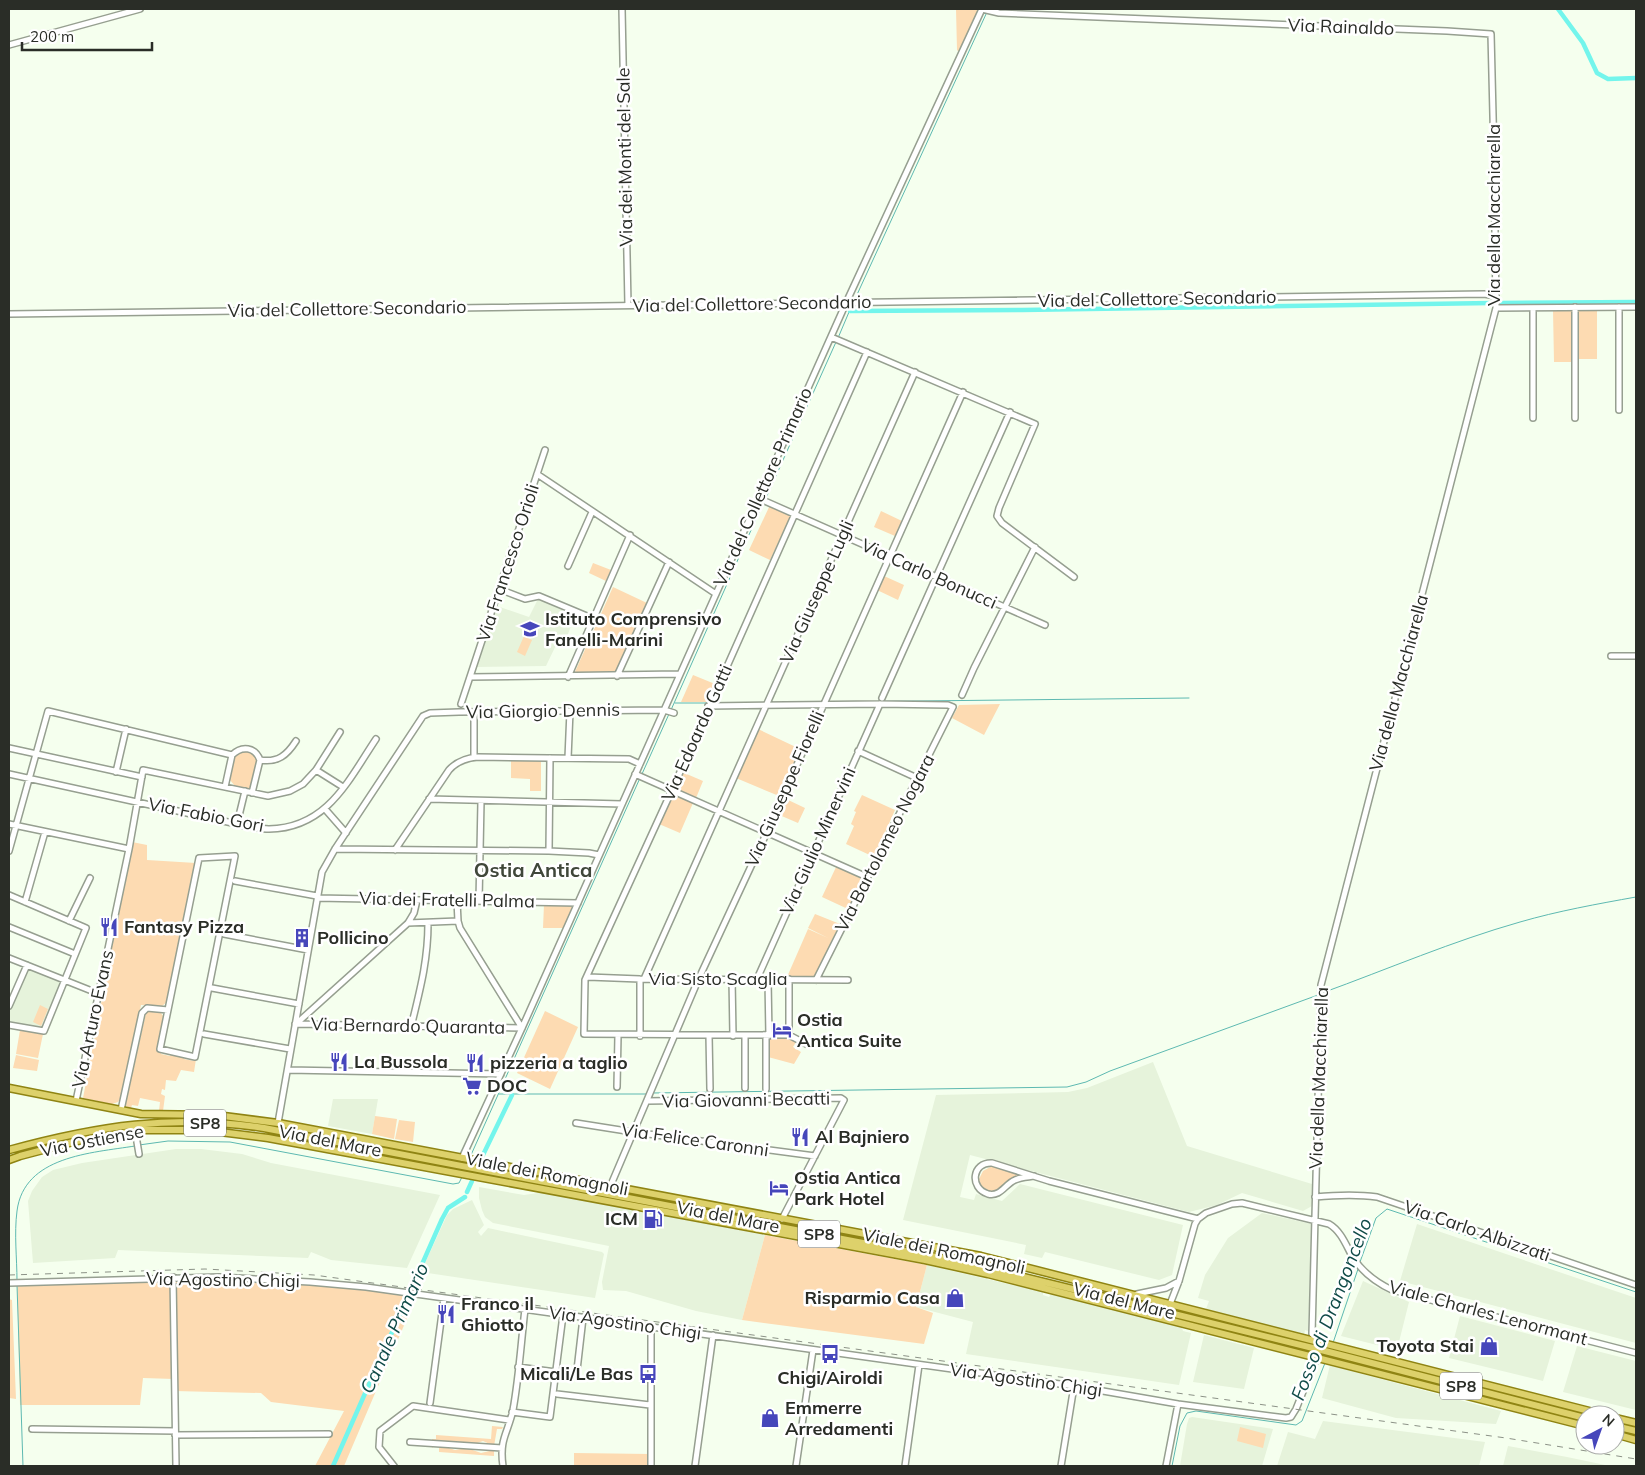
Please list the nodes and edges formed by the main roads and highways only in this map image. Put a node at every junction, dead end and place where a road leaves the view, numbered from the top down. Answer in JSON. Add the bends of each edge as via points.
{"nodes":[{"id":1,"x":9,"y":1088,"type":"edge"},
{"id":2,"x":9,"y":1150,"type":"edge"},
{"id":3,"x":9,"y":1160,"type":"edge"},
{"id":4,"x":1326,"y":1348,"type":"junction"},
{"id":5,"x":1338,"y":1354,"type":"junction"},
{"id":6,"x":1575,"y":1408,"type":"edge"},
{"id":7,"x":1575,"y":1415,"type":"edge"},
{"id":8,"x":1575,"y":1423,"type":"edge"}],
"edges":[{"from":1,"to":4,"type":"main road","name":"Viale dei Romagnoli","via":[[154,1115],[216,1115],[278,1123],[981,1256]]},
{"from":2,"to":4,"type":"main road","name":"Via del Mare","number":"SP8","via":[[141,1123],[264,1128],[957,1260]]},
{"from":3,"to":5,"type":"main road","name":"Via Ostiense","via":[[77,1141],[135,1130],[204,1130],[268,1138],[925,1260],[1317,1357]]},
{"from":4,"to":5,"type":"main road","name":"Via del Mare","number":"SP8"},
{"from":5,"to":6,"type":"main road"},
{"from":5,"to":7,"type":"main road","name":"Via del Mare","number":"SP8"},
{"from":5,"to":8,"type":"main road","name":"Via Ostiense"}]}
